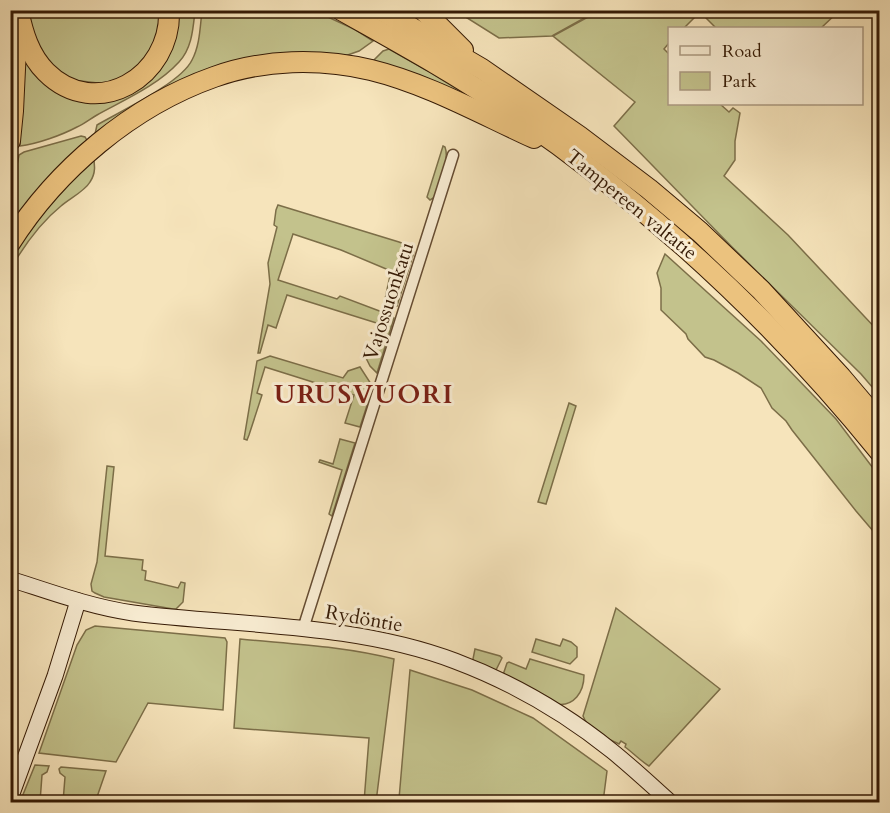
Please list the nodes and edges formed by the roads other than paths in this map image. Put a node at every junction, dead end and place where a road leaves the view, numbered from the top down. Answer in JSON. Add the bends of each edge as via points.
{"nodes":[{"id":1,"x":18,"y":10,"type":"edge"},
{"id":2,"x":169,"y":10,"type":"edge"},
{"id":3,"x":341,"y":10,"type":"edge"},
{"id":4,"x":381,"y":10,"type":"edge"},
{"id":5,"x":423,"y":10,"type":"edge"},
{"id":6,"x":482,"y":69,"type":"junction"},
{"id":7,"x":10,"y":141,"type":"edge"},
{"id":8,"x":453,"y":155,"type":"dead end"},
{"id":9,"x":575,"y":156,"type":"junction"},
{"id":10,"x":10,"y":243,"type":"edge"},
{"id":11,"x":879,"y":423,"type":"edge"},
{"id":12,"x":879,"y":452,"type":"edge"},
{"id":13,"x":10,"y":579,"type":"edge"},
{"id":14,"x":78,"y":601,"type":"junction"},
{"id":15,"x":303,"y":629,"type":"junction"},
{"id":16,"x":10,"y":799,"type":"edge"},
{"id":17,"x":670,"y":802,"type":"edge"}],
"edges":[{"from":1,"to":2,"type":"highway","via":[[26,41],[46,73],[68,87],[95,93],[126,86],[151,67],[166,38]]},
{"from":1,"to":7,"type":"highway"},
{"from":3,"to":9,"type":"highway","name":"Tampereen valtatie","via":[[449,71]]},
{"from":4,"to":6,"type":"highway","name":"Tampereen valtatie"},
{"from":5,"to":6,"type":"highway"},
{"from":6,"to":11,"type":"highway","name":"Tampereen valtatie","via":[[616,163],[699,232],[761,290]]},
{"from":8,"to":15,"type":"street","name":"Vajossuonkatu"},
{"from":9,"to":10,"type":"highway","via":[[424,88],[371,70],[301,62],[257,66],[195,84],[115,131],[71,168]]},
{"from":9,"to":12,"type":"highway","name":"Tampereen valtatie","via":[[640,207],[744,301],[848,412]]},
{"from":13,"to":14,"type":"street","name":"Rydöntie"},
{"from":14,"to":15,"type":"street","name":"Rydöntie","via":[[131,612]]},
{"from":14,"to":16,"type":"street"},
{"from":15,"to":17,"type":"street","name":"Rydöntie","via":[[408,646],[507,683],[589,734]]}]}
